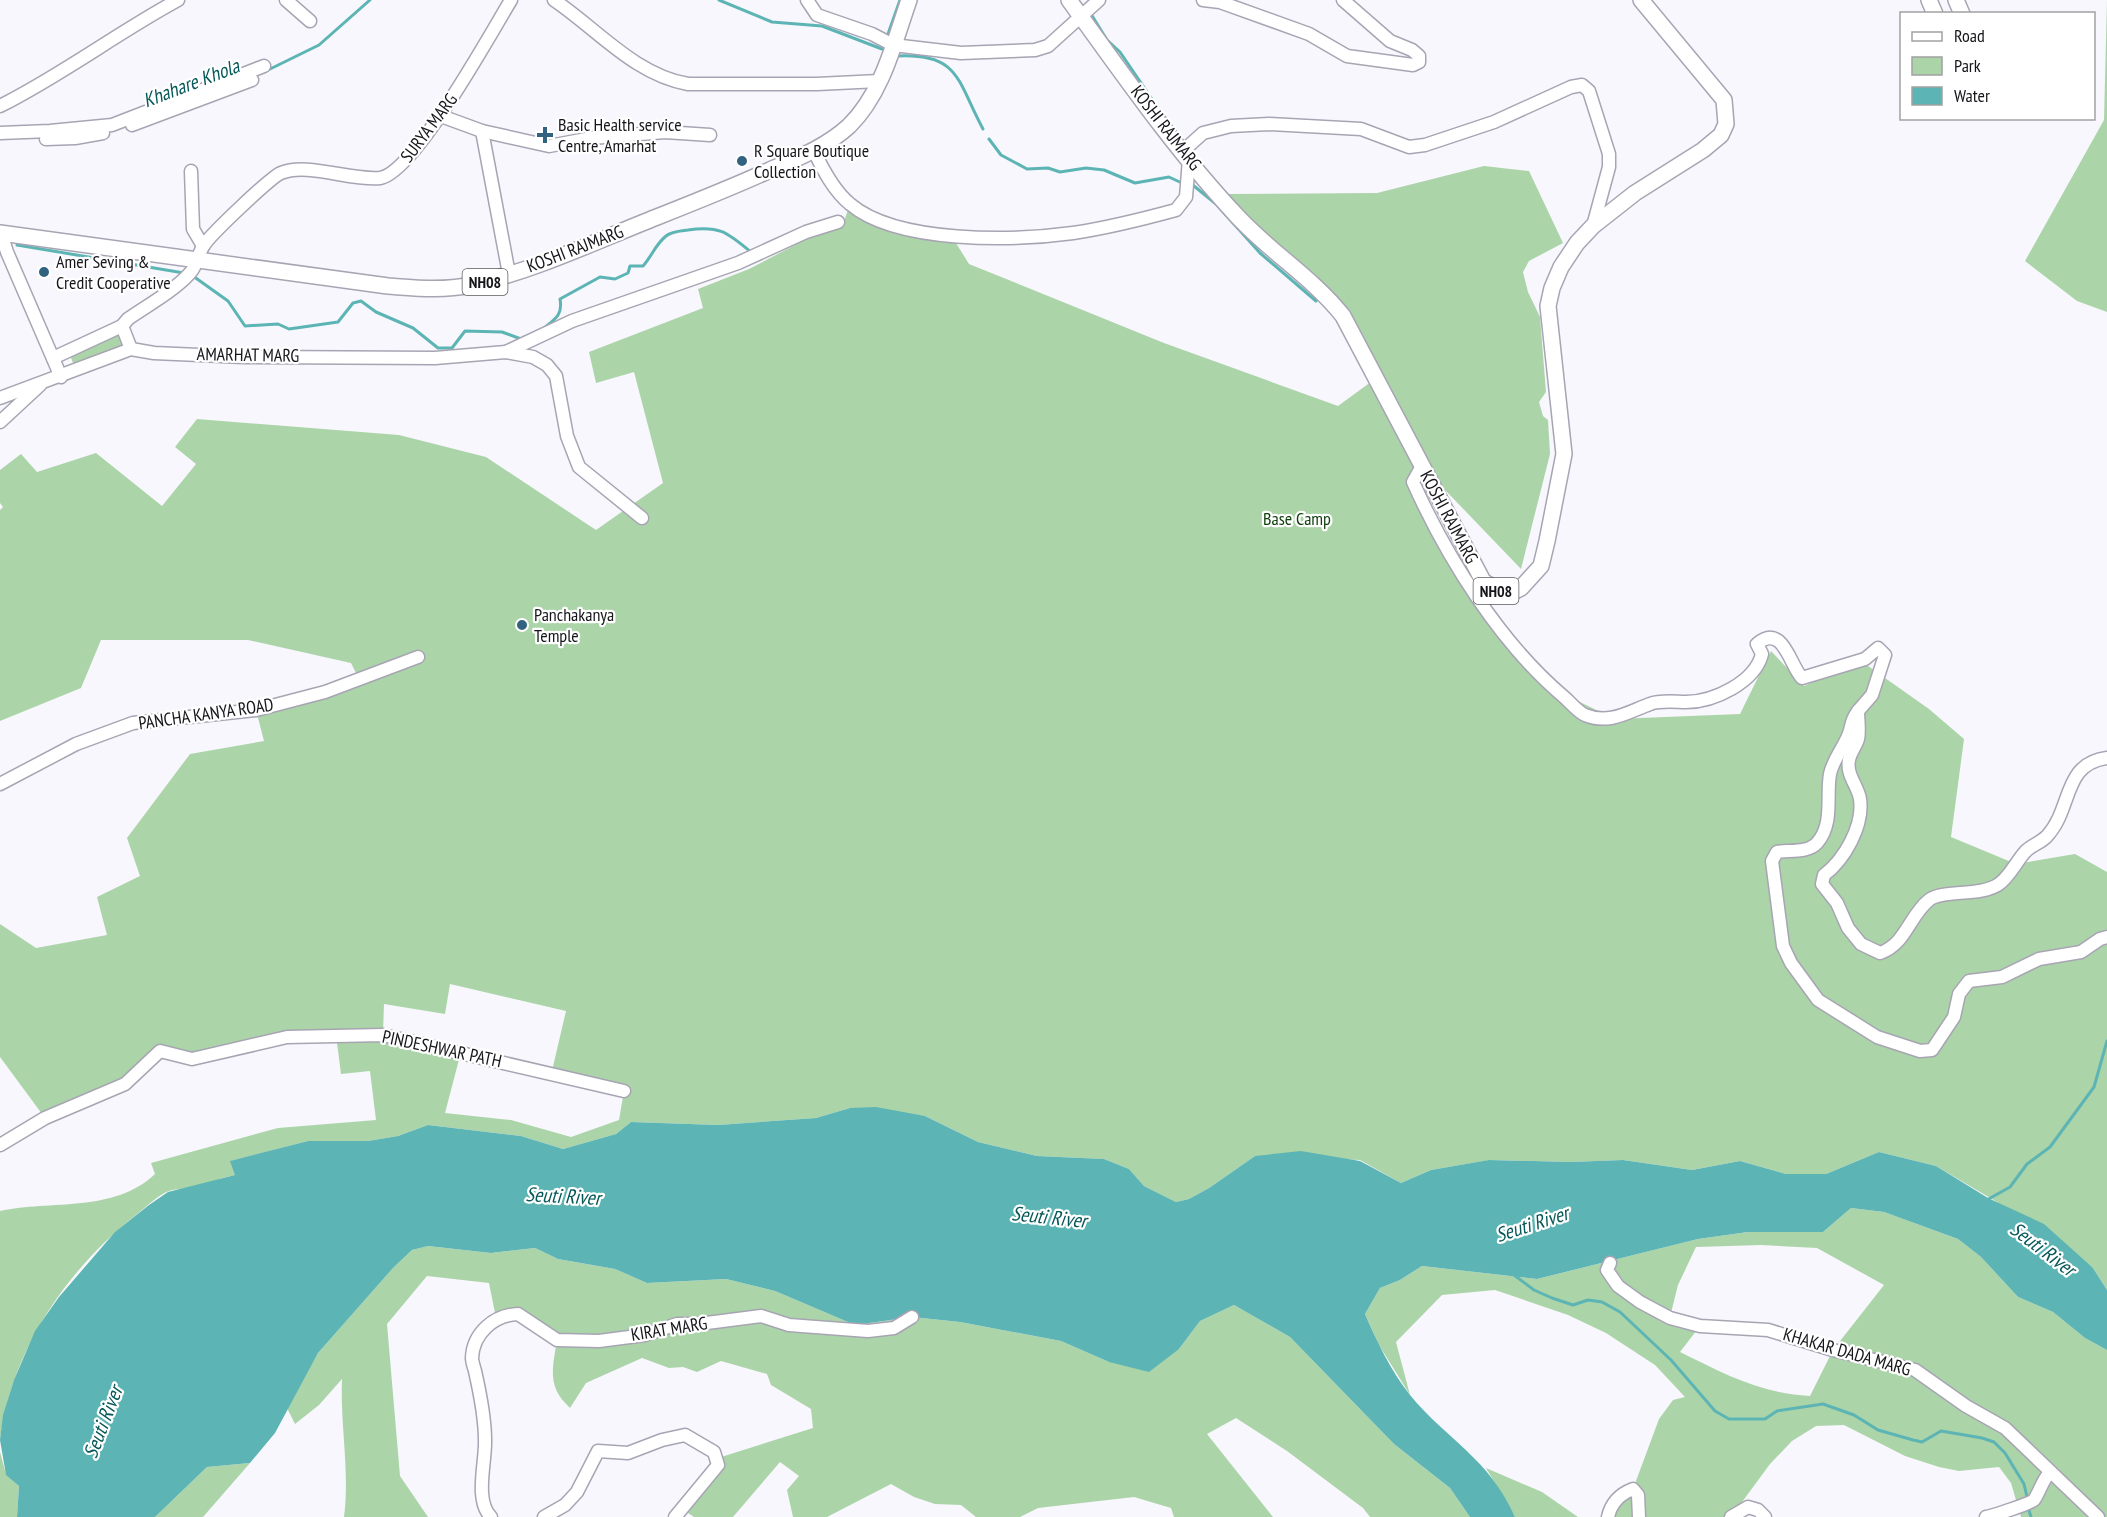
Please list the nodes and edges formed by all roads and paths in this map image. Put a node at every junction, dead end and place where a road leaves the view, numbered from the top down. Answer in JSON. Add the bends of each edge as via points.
{"nodes":[{"id":1,"x":178,"y":0,"type":"edge"},
{"id":2,"x":286,"y":0,"type":"edge"},
{"id":3,"x":511,"y":0,"type":"edge"},
{"id":4,"x":554,"y":0,"type":"edge"},
{"id":5,"x":807,"y":0,"type":"edge"},
{"id":6,"x":909,"y":0,"type":"edge"},
{"id":7,"x":1069,"y":0,"type":"edge"},
{"id":8,"x":1099,"y":0,"type":"edge"},
{"id":9,"x":1203,"y":0,"type":"edge"},
{"id":10,"x":1343,"y":0,"type":"edge"},
{"id":11,"x":1641,"y":0,"type":"edge"},
{"id":12,"x":1221,"y":1,"type":"edge"},
{"id":13,"x":1080,"y":15,"type":"junction"},
{"id":14,"x":310,"y":21,"type":"dead end"},
{"id":15,"x":893,"y":45,"type":"junction"},
{"id":16,"x":264,"y":66,"type":"dead end"},
{"id":17,"x":252,"y":80,"type":"dead end"},
{"id":18,"x":879,"y":81,"type":"junction"},
{"id":19,"x":0,"y":106,"type":"edge"},
{"id":20,"x":441,"y":116,"type":"junction"},
{"id":21,"x":92,"y":131,"type":"junction"},
{"id":22,"x":482,"y":131,"type":"junction"},
{"id":23,"x":0,"y":133,"type":"edge"},
{"id":24,"x":710,"y":135,"type":"dead end"},
{"id":25,"x":0,"y":141,"type":"edge"},
{"id":26,"x":814,"y":151,"type":"junction"},
{"id":27,"x":1186,"y":155,"type":"junction"},
{"id":28,"x":191,"y":171,"type":"dead end"},
{"id":29,"x":838,"y":222,"type":"dead end"},
{"id":30,"x":1593,"y":226,"type":"junction"},
{"id":31,"x":1,"y":233,"type":"edge"},
{"id":32,"x":203,"y":246,"type":"junction"},
{"id":33,"x":3,"y":252,"type":"edge"},
{"id":34,"x":191,"y":270,"type":"junction"},
{"id":35,"x":509,"y":274,"type":"junction"},
{"id":36,"x":122,"y":327,"type":"junction"},
{"id":37,"x":130,"y":348,"type":"junction"},
{"id":38,"x":506,"y":352,"type":"junction"},
{"id":39,"x":53,"y":358,"type":"junction"},
{"id":40,"x":61,"y":377,"type":"junction"},
{"id":41,"x":45,"y":381,"type":"junction"},
{"id":42,"x":0,"y":398,"type":"edge"},
{"id":43,"x":0,"y":422,"type":"edge"},
{"id":44,"x":1422,"y":466,"type":"junction"},
{"id":45,"x":642,"y":518,"type":"dead end"},
{"id":46,"x":418,"y":657,"type":"dead end"},
{"id":47,"x":1858,"y":711,"type":"junction"},
{"id":48,"x":2107,"y":758,"type":"edge"},
{"id":49,"x":0,"y":784,"type":"edge"},
{"id":50,"x":2107,"y":937,"type":"edge"},
{"id":51,"x":624,"y":1091,"type":"dead end"},
{"id":52,"x":0,"y":1145,"type":"edge"},
{"id":53,"x":1610,"y":1263,"type":"dead end"},
{"id":54,"x":912,"y":1317,"type":"dead end"},
{"id":55,"x":2050,"y":1472,"type":"junction"},
{"id":56,"x":491,"y":1517,"type":"edge"},
{"id":57,"x":544,"y":1517,"type":"edge"},
{"id":58,"x":675,"y":1517,"type":"edge"},
{"id":59,"x":1608,"y":1517,"type":"edge"},
{"id":60,"x":1639,"y":1517,"type":"edge"},
{"id":61,"x":1731,"y":1517,"type":"edge"},
{"id":62,"x":1765,"y":1517,"type":"edge"},
{"id":63,"x":1986,"y":1517,"type":"edge"},
{"id":64,"x":2098,"y":1517,"type":"edge"}],
"edges":[{"from":1,"to":19,"type":"street","via":[[44,84]]},
{"from":2,"to":14,"type":"street"},
{"from":3,"to":20,"type":"street","name":"SURYA MARG"},
{"from":4,"to":18,"type":"street","via":[[649,72],[668,81]]},
{"from":5,"to":15,"type":"street","via":[[817,15]]},
{"from":6,"to":15,"type":"main road","name":"KOSHI RAJMARG","number":"NH08"},
{"from":7,"to":13,"type":"main road","name":"KOSHI RAJMARG","number":"NH08"},
{"from":8,"to":13,"type":"street"},
{"from":9,"to":12,"type":"street"},
{"from":10,"to":12,"type":"street","via":[[1390,41],[1412,50],[1419,56],[1419,62],[1413,65],[1347,56],[1309,34]]},
{"from":11,"to":30,"type":"main road","name":"KOSHI RAJMARG","number":"NH08","via":[[1724,100],[1726,124],[1721,135],[1703,150],[1635,193]]},
{"from":13,"to":15,"type":"street","via":[[1048,46],[1035,50],[962,53]]},
{"from":13,"to":27,"type":"main road","name":"KOSHI RAJMARG","number":"NH08"},
{"from":15,"to":18,"type":"main road","name":"KOSHI RAJMARG","number":"NH08"},
{"from":16,"to":21,"type":"street"},
{"from":17,"to":21,"type":"street","via":[[147,120]]},
{"from":18,"to":26,"type":"main road","name":"KOSHI RAJMARG","number":"NH08","via":[[853,121]]},
{"from":20,"to":22,"type":"street"},
{"from":20,"to":32,"type":"street","name":"SURYA MARG","via":[[390,175],[367,178],[306,171],[280,173]]},
{"from":21,"to":23,"type":"street"},
{"from":21,"to":25,"type":"street","via":[[75,138]]},
{"from":22,"to":24,"type":"street","via":[[549,146],[665,132]]},
{"from":22,"to":35,"type":"street"},
{"from":26,"to":27,"type":"street","via":[[836,189],[850,204],[874,219],[903,230],[930,234],[1018,237],[1075,233],[1176,210],[1186,196]]},
{"from":26,"to":35,"type":"main road","name":"KOSHI RAJMARG","number":"NH08","via":[[708,198]]},
{"from":27,"to":30,"type":"street","via":[[1203,133],[1231,126],[1269,124],[1351,128],[1409,147],[1425,145],[1494,122],[1582,85],[1589,91],[1609,154]]},
{"from":27,"to":44,"type":"main road","name":"KOSHI RAJMARG","number":"NH08","via":[[1254,234],[1343,316]]},
{"from":28,"to":32,"type":"street","via":[[193,229]]},
{"from":29,"to":38,"type":"street","via":[[738,263],[572,321]]},
{"from":30,"to":44,"type":"main road","name":"KOSHI RAJMARG","number":"NH08","via":[[1566,259],[1548,306],[1564,454],[1541,566],[1521,588],[1502,593],[1483,581]]},
{"from":31,"to":33,"type":"street"},
{"from":31,"to":34,"type":"main road","name":"KOSHI RAJMARG","number":"NH08"},
{"from":32,"to":34,"type":"street","name":"SURYA MARG"},
{"from":33,"to":39,"type":"street"},
{"from":34,"to":35,"type":"main road","name":"KOSHI RAJMARG","number":"NH08","via":[[436,289],[467,286]]},
{"from":34,"to":36,"type":"street"},
{"from":36,"to":37,"type":"street"},
{"from":36,"to":39,"type":"street"},
{"from":37,"to":38,"type":"street","name":"AMARHAT MARG","via":[[154,353],[244,357],[435,358]]},
{"from":37,"to":40,"type":"street"},
{"from":38,"to":45,"type":"street","via":[[533,357],[547,365],[556,376],[567,436],[579,467]]},
{"from":39,"to":40,"type":"street"},
{"from":40,"to":41,"type":"street"},
{"from":41,"to":42,"type":"street"},
{"from":41,"to":43,"type":"street"},
{"from":44,"to":47,"type":"street","via":[[1413,482],[1435,530],[1476,594],[1526,662],[1585,715],[1615,719],[1652,703],[1700,702],[1715,697],[1759,666],[1762,654],[1757,644],[1772,638],[1786,648],[1802,678],[1865,659],[1878,648],[1885,655],[1880,675],[1872,695]]},
{"from":46,"to":49,"type":"street","name":"PANCHA KANYA ROAD","via":[[325,692],[256,710],[133,723],[76,744]]},
{"from":47,"to":48,"type":"street","via":[[1859,737],[1848,761],[1850,778],[1860,798],[1859,819],[1846,852],[1836,867],[1824,875],[1822,884],[1861,944],[1880,953],[1896,943],[1934,896],[1964,894],[1998,884],[2027,850],[2047,836],[2085,763]]},
{"from":47,"to":50,"type":"street","via":[[1837,753],[1830,776],[1826,827],[1817,843],[1807,849],[1777,852],[1772,861],[1783,946],[1818,1000],[1877,1037],[1920,1051],[1932,1050],[1954,1017],[1959,994],[1969,981],[2002,976],[2039,958],[2081,952]]},
{"from":51,"to":52,"type":"street","name":"PINDESHWAR PATH","via":[[383,1035],[287,1037],[192,1059],[160,1052],[125,1084],[45,1118]]},
{"from":53,"to":55,"type":"street","name":"KHAKAR DADA MARG","via":[[1607,1270],[1618,1286],[1670,1318],[1700,1326],[1768,1330],[1915,1370],[2005,1428]]},
{"from":54,"to":56,"type":"street","name":"KIRAT MARG","via":[[894,1328],[868,1331],[789,1325],[761,1316],[677,1324],[645,1335],[599,1341],[557,1340],[518,1314],[496,1318],[475,1343],[472,1359],[486,1439],[483,1498]]},
{"from":55,"to":63,"type":"street","via":[[2030,1504]]},
{"from":55,"to":64,"type":"street","name":"KHAKAR DADA MARG"},
{"from":57,"to":58,"type":"street","via":[[565,1505],[577,1492],[598,1451],[628,1453],[686,1435],[714,1452],[718,1465]]},
{"from":59,"to":60,"type":"street","via":[[1622,1494],[1633,1489],[1638,1495]]},
{"from":61,"to":62,"type":"street","via":[[1748,1507]]}]}
